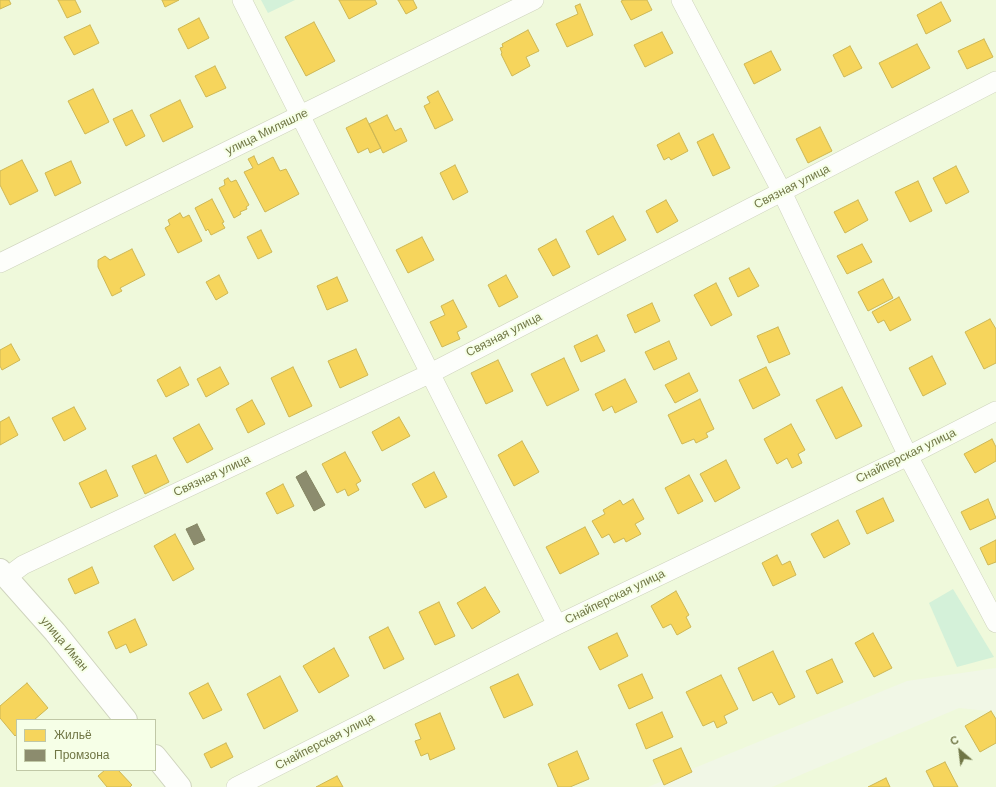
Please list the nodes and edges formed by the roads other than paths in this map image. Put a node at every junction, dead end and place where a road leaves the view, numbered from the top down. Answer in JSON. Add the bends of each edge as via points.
{"nodes":[{"id":1,"x":242,"y":0,"type":"edge"},
{"id":2,"x":534,"y":0,"type":"edge"},
{"id":3,"x":681,"y":0,"type":"edge"},
{"id":4,"x":996,"y":82,"type":"edge"},
{"id":5,"x":300,"y":115,"type":"junction"},
{"id":6,"x":782,"y":192,"type":"junction"},
{"id":7,"x":0,"y":263,"type":"edge"},
{"id":8,"x":431,"y":373,"type":"junction"},
{"id":9,"x":996,"y":411,"type":"edge"},
{"id":10,"x":908,"y":456,"type":"junction"},
{"id":11,"x":3,"y":573,"type":"edge"},
{"id":12,"x":996,"y":623,"type":"edge"},
{"id":13,"x":557,"y":625,"type":"junction"},
{"id":14,"x":125,"y":719,"type":"edge"},
{"id":15,"x":156,"y":757,"type":"edge"},
{"id":16,"x":180,"y":787,"type":"edge"},
{"id":17,"x":236,"y":787,"type":"edge"}],
"edges":[{"from":1,"to":5,"type":"street"},
{"from":2,"to":5,"type":"street","name":"улица Миляшле"},
{"from":3,"to":6,"type":"street"},
{"from":4,"to":6,"type":"street","name":"Связная улица"},
{"from":5,"to":7,"type":"street","name":"улица Миляшле"},
{"from":5,"to":8,"type":"street"},
{"from":6,"to":8,"type":"street","name":"Связная улица"},
{"from":6,"to":10,"type":"street"},
{"from":8,"to":11,"type":"street","name":"Связная улица"},
{"from":8,"to":13,"type":"street"},
{"from":9,"to":10,"type":"street","name":"Снайперская улица"},
{"from":10,"to":12,"type":"street"},
{"from":10,"to":13,"type":"street","name":"Снайперская улица"},
{"from":11,"to":14,"type":"street","name":"улица Иман","via":[[55,632]]},
{"from":13,"to":17,"type":"street","name":"Снайперская улица"},
{"from":15,"to":16,"type":"street"}]}
